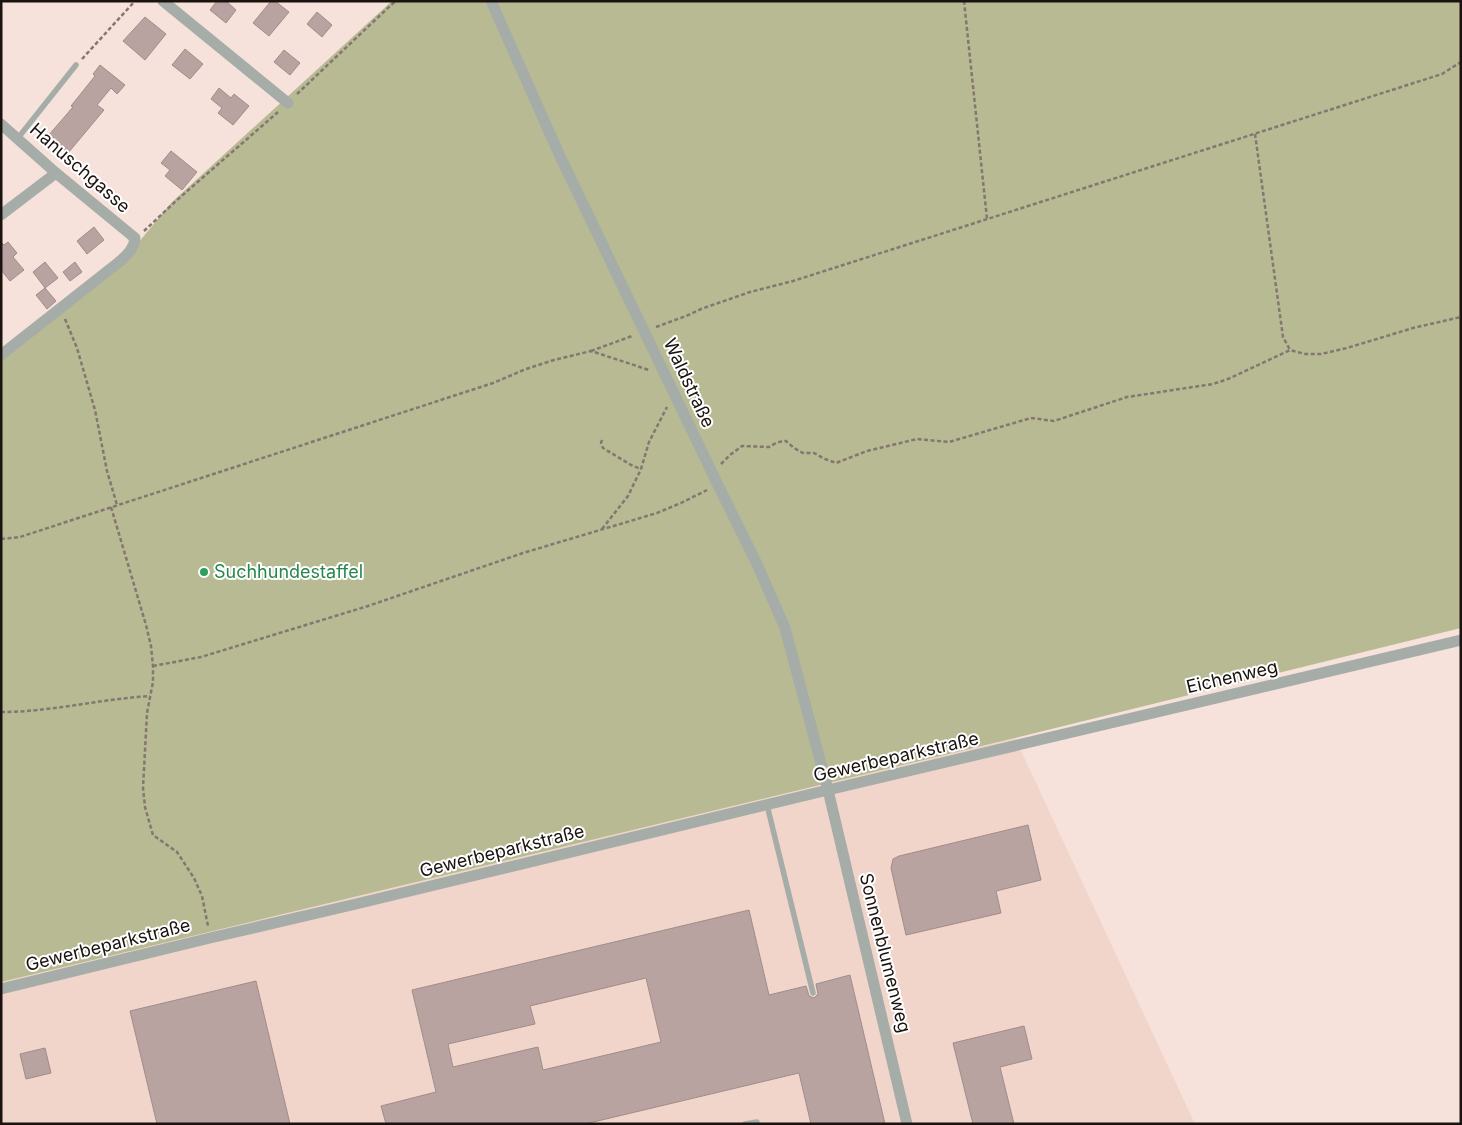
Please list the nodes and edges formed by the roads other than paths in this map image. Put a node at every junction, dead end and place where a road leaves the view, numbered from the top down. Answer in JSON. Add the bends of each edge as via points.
{"nodes":[{"id":1,"x":163,"y":1,"type":"edge"},
{"id":2,"x":490,"y":1,"type":"edge"},
{"id":3,"x":76,"y":65,"type":"road end"},
{"id":4,"x":288,"y":103,"type":"road end"},
{"id":5,"x":1,"y":124,"type":"edge"},
{"id":6,"x":18,"y":138,"type":"junction"},
{"id":7,"x":56,"y":172,"type":"junction"},
{"id":8,"x":1,"y":215,"type":"edge"},
{"id":9,"x":1,"y":355,"type":"edge"},
{"id":10,"x":1461,"y":640,"type":"edge"},
{"id":11,"x":1010,"y":748,"type":"joint"},
{"id":12,"x":828,"y":790,"type":"junction"},
{"id":13,"x":767,"y":806,"type":"junction"},
{"id":14,"x":1,"y":989,"type":"edge"},
{"id":15,"x":813,"y":993,"type":"dead end"},
{"id":16,"x":745,"y":1124,"type":"edge"},
{"id":17,"x":757,"y":1124,"type":"edge"},
{"id":18,"x":906,"y":1124,"type":"edge"}],
"edges":[{"from":1,"to":4,"type":"street"},
{"from":2,"to":12,"type":"street","name":"Waldstraße","via":[[559,154],[785,628]]},
{"from":3,"to":6,"type":"lane"},
{"from":5,"to":6,"type":"street","name":"Hanuschgasse"},
{"from":6,"to":7,"type":"street","name":"Hanuschgasse"},
{"from":7,"to":8,"type":"street"},
{"from":7,"to":9,"type":"street","name":"Hanuschgasse","via":[[135,238],[134,244],[130,252]]},
{"from":10,"to":11,"type":"street","name":"Eichenweg"},
{"from":11,"to":12,"type":"street","name":"Gewerbeparkstraße"},
{"from":12,"to":13,"type":"street","name":"Gewerbeparkstraße"},
{"from":12,"to":18,"type":"street","name":"Sonnenblumenweg"},
{"from":13,"to":14,"type":"street","name":"Gewerbeparkstraße"},
{"from":13,"to":15,"type":"lane"},
{"from":16,"to":17,"type":"lane"}]}
